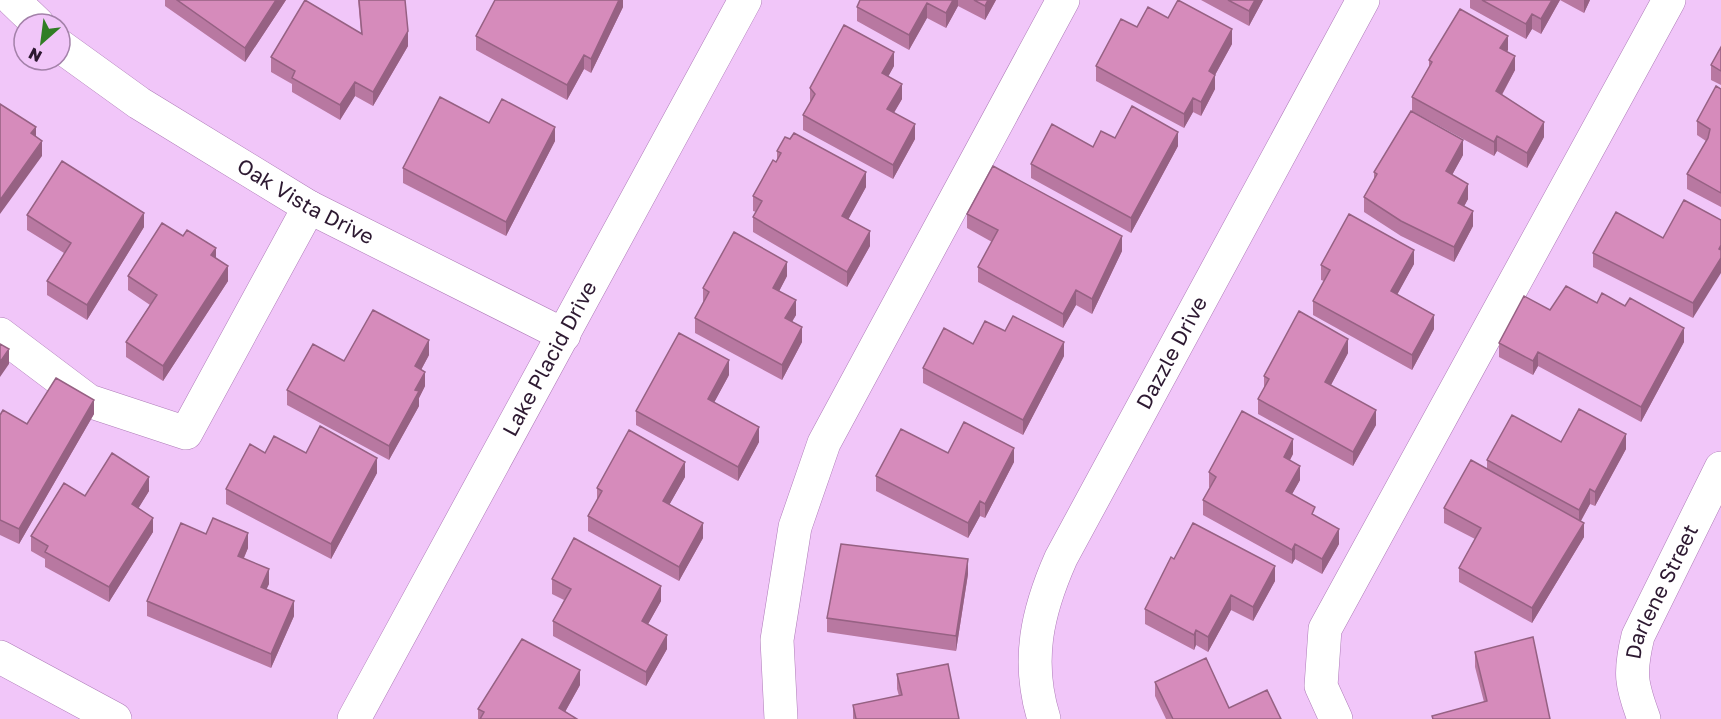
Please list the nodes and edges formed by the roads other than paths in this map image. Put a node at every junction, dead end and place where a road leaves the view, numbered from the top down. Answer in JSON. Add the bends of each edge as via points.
{"nodes":[{"id":1,"x":14,"y":0,"type":"edge"},
{"id":2,"x":745,"y":0,"type":"edge"},
{"id":3,"x":1063,"y":0,"type":"edge"},
{"id":4,"x":1363,"y":0,"type":"edge"},
{"id":5,"x":1669,"y":0,"type":"edge"},
{"id":6,"x":26,"y":12,"type":"edge"},
{"id":7,"x":72,"y":55,"type":"edge"},
{"id":8,"x":309,"y":207,"type":"junction"},
{"id":9,"x":0,"y":334,"type":"edge"},
{"id":10,"x":564,"y":335,"type":"junction"},
{"id":11,"x":1721,"y":468,"type":"edge"},
{"id":12,"x":0,"y":657,"type":"edge"},
{"id":13,"x":115,"y":719,"type":"edge"},
{"id":14,"x":354,"y":719,"type":"edge"},
{"id":15,"x":782,"y":719,"type":"edge"},
{"id":16,"x":1044,"y":719,"type":"edge"},
{"id":17,"x":1336,"y":719,"type":"edge"},
{"id":18,"x":1644,"y":719,"type":"edge"}],
"edges":[{"from":1,"to":6,"type":"street"},
{"from":2,"to":10,"type":"street","name":"Lake Placid Drive"},
{"from":3,"to":15,"type":"street","via":[[824,443],[795,527],[777,640]]},
{"from":4,"to":16,"type":"street","name":"Dazzle Drive","via":[[1046,591],[1034,659],[1036,692]]},
{"from":5,"to":17,"type":"street","via":[[1325,629],[1321,686]]},
{"from":7,"to":8,"type":"street","name":"Oak Vista Drive","via":[[139,104]]},
{"from":8,"to":9,"type":"street","via":[[186,433],[88,401]]},
{"from":8,"to":10,"type":"street","name":"Oak Vista Drive"},
{"from":10,"to":14,"type":"street","name":"Lake Placid Drive"},
{"from":11,"to":18,"type":"street","name":"Darlene Street","via":[[1638,636],[1631,665],[1633,688]]},
{"from":12,"to":13,"type":"street"}]}
